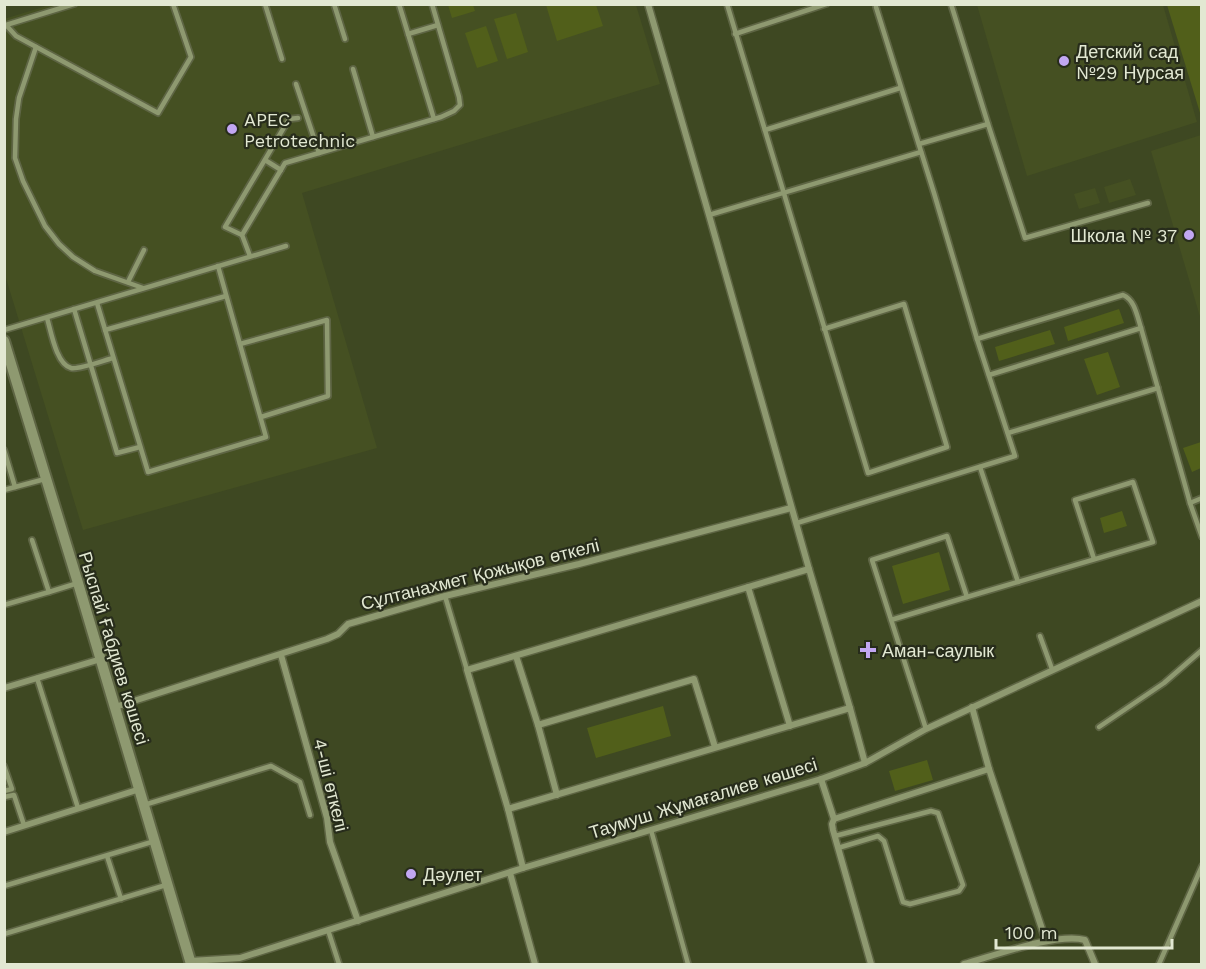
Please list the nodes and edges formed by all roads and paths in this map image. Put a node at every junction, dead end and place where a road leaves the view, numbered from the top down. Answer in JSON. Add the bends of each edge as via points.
{"nodes":[{"id":1,"x":74,"y":4,"type":"edge"},
{"id":2,"x":173,"y":4,"type":"edge"},
{"id":3,"x":265,"y":4,"type":"edge"},
{"id":4,"x":333,"y":4,"type":"edge"},
{"id":5,"x":399,"y":4,"type":"edge"},
{"id":6,"x":432,"y":4,"type":"edge"},
{"id":7,"x":648,"y":4,"type":"edge"},
{"id":8,"x":727,"y":4,"type":"edge"},
{"id":9,"x":826,"y":4,"type":"edge"},
{"id":10,"x":951,"y":4,"type":"edge"},
{"id":11,"x":876,"y":7,"type":"dead end"},
{"id":12,"x":5,"y":25,"type":"edge"},
{"id":13,"x":438,"y":25,"type":"junction"},
{"id":14,"x":408,"y":34,"type":"junction"},
{"id":15,"x":735,"y":34,"type":"junction"},
{"id":16,"x":345,"y":39,"type":"dead end"},
{"id":17,"x":36,"y":47,"type":"junction"},
{"id":18,"x":282,"y":59,"type":"dead end"},
{"id":19,"x":353,"y":69,"type":"dead end"},
{"id":20,"x":296,"y":84,"type":"dead end"},
{"id":21,"x":900,"y":88,"type":"junction"},
{"id":22,"x":298,"y":118,"type":"dead end"},
{"id":23,"x":434,"y":119,"type":"junction"},
{"id":24,"x":988,"y":124,"type":"junction"},
{"id":25,"x":765,"y":130,"type":"junction"},
{"id":26,"x":373,"y":137,"type":"junction"},
{"id":27,"x":919,"y":144,"type":"junction"},
{"id":28,"x":921,"y":152,"type":"junction"},
{"id":29,"x":319,"y":153,"type":"junction"},
{"id":30,"x":265,"y":160,"type":"junction"},
{"id":31,"x":281,"y":170,"type":"junction"},
{"id":32,"x":783,"y":194,"type":"junction"},
{"id":33,"x":1148,"y":203,"type":"dead end"},
{"id":34,"x":709,"y":215,"type":"junction"},
{"id":35,"x":242,"y":235,"type":"junction"},
{"id":36,"x":286,"y":246,"type":"dead end"},
{"id":37,"x":144,"y":249,"type":"dead end"},
{"id":38,"x":250,"y":256,"type":"junction"},
{"id":39,"x":218,"y":266,"type":"junction"},
{"id":40,"x":128,"y":282,"type":"junction"},
{"id":41,"x":143,"y":288,"type":"junction"},
{"id":42,"x":226,"y":296,"type":"junction"},
{"id":43,"x":97,"y":303,"type":"junction"},
{"id":44,"x":75,"y":309,"type":"junction"},
{"id":45,"x":46,"y":318,"type":"junction"},
{"id":46,"x":1141,"y":328,"type":"junction"},
{"id":47,"x":825,"y":329,"type":"junction"},
{"id":48,"x":4,"y":330,"type":"edge"},
{"id":49,"x":105,"y":330,"type":"junction"},
{"id":50,"x":977,"y":339,"type":"junction"},
{"id":51,"x":4,"y":341,"type":"edge"},
{"id":52,"x":240,"y":344,"type":"junction"},
{"id":53,"x":113,"y":358,"type":"junction"},
{"id":54,"x":91,"y":364,"type":"junction"},
{"id":55,"x":8,"y":367,"type":"edge"},
{"id":56,"x":989,"y":375,"type":"junction"},
{"id":57,"x":1158,"y":388,"type":"junction"},
{"id":58,"x":261,"y":417,"type":"junction"},
{"id":59,"x":1008,"y":433,"type":"junction"},
{"id":60,"x":140,"y":447,"type":"junction"},
{"id":61,"x":4,"y":450,"type":"edge"},
{"id":62,"x":980,"y":467,"type":"junction"},
{"id":63,"x":46,"y":479,"type":"junction"},
{"id":64,"x":15,"y":487,"type":"junction"},
{"id":65,"x":4,"y":490,"type":"edge"},
{"id":66,"x":1202,"y":498,"type":"edge"},
{"id":67,"x":1190,"y":503,"type":"junction"},
{"id":68,"x":791,"y":508,"type":"junction"},
{"id":69,"x":797,"y":523,"type":"junction"},
{"id":70,"x":1202,"y":537,"type":"edge"},
{"id":71,"x":32,"y":540,"type":"dead end"},
{"id":72,"x":1094,"y":559,"type":"junction"},
{"id":73,"x":809,"y":569,"type":"junction"},
{"id":74,"x":1018,"y":582,"type":"junction"},
{"id":75,"x":78,"y":583,"type":"junction"},
{"id":76,"x":748,"y":587,"type":"junction"},
{"id":77,"x":49,"y":592,"type":"junction"},
{"id":78,"x":445,"y":596,"type":"junction"},
{"id":79,"x":967,"y":597,"type":"junction"},
{"id":80,"x":1202,"y":601,"type":"edge"},
{"id":81,"x":4,"y":605,"type":"edge"},
{"id":82,"x":891,"y":620,"type":"junction"},
{"id":83,"x":1040,"y":636,"type":"dead end"},
{"id":84,"x":1202,"y":650,"type":"edge"},
{"id":85,"x":281,"y":655,"type":"junction"},
{"id":86,"x":516,"y":656,"type":"junction"},
{"id":87,"x":100,"y":659,"type":"junction"},
{"id":88,"x":1052,"y":669,"type":"junction"},
{"id":89,"x":467,"y":670,"type":"junction"},
{"id":90,"x":37,"y":678,"type":"junction"},
{"id":91,"x":4,"y":688,"type":"edge"},
{"id":92,"x":115,"y":707,"type":"junction"},
{"id":93,"x":972,"y":707,"type":"junction"},
{"id":94,"x":850,"y":708,"type":"junction"},
{"id":95,"x":538,"y":725,"type":"junction"},
{"id":96,"x":790,"y":726,"type":"junction"},
{"id":97,"x":1099,"y":727,"type":"dead end"},
{"id":98,"x":927,"y":729,"type":"junction"},
{"id":99,"x":715,"y":747,"type":"junction"},
{"id":100,"x":866,"y":763,"type":"junction"},
{"id":101,"x":4,"y":766,"type":"edge"},
{"id":102,"x":989,"y":769,"type":"junction"},
{"id":103,"x":821,"y":779,"type":"junction"},
{"id":104,"x":140,"y":789,"type":"junction"},
{"id":105,"x":4,"y":791,"type":"edge"},
{"id":106,"x":557,"y":795,"type":"junction"},
{"id":107,"x":4,"y":797,"type":"edge"},
{"id":108,"x":144,"y":805,"type":"junction"},
{"id":109,"x":78,"y":808,"type":"junction"},
{"id":110,"x":508,"y":809,"type":"junction"},
{"id":111,"x":310,"y":815,"type":"dead end"},
{"id":112,"x":834,"y":819,"type":"junction"},
{"id":113,"x":24,"y":825,"type":"junction"},
{"id":114,"x":651,"y":830,"type":"junction"},
{"id":115,"x":4,"y":832,"type":"edge"},
{"id":116,"x":835,"y":836,"type":"junction"},
{"id":117,"x":155,"y":841,"type":"junction"},
{"id":118,"x":838,"y":848,"type":"junction"},
{"id":119,"x":107,"y":856,"type":"junction"},
{"id":120,"x":1202,"y":866,"type":"edge"},
{"id":121,"x":523,"y":868,"type":"junction"},
{"id":122,"x":510,"y":873,"type":"junction"},
{"id":123,"x":168,"y":885,"type":"junction"},
{"id":124,"x":4,"y":886,"type":"edge"},
{"id":125,"x":121,"y":899,"type":"junction"},
{"id":126,"x":358,"y":921,"type":"junction"},
{"id":127,"x":328,"y":930,"type":"junction"},
{"id":128,"x":4,"y":934,"type":"edge"},
{"id":129,"x":1046,"y":941,"type":"junction"},
{"id":130,"x":190,"y":963,"type":"edge"},
{"id":131,"x":339,"y":964,"type":"edge"},
{"id":132,"x":535,"y":964,"type":"edge"},
{"id":133,"x":688,"y":964,"type":"edge"},
{"id":134,"x":871,"y":964,"type":"edge"},
{"id":135,"x":964,"y":964,"type":"edge"},
{"id":136,"x":1095,"y":964,"type":"edge"},
{"id":137,"x":1159,"y":964,"type":"edge"}],
"edges":[{"from":1,"to":12,"type":"lane"},
{"from":2,"to":17,"type":"lane","via":[[191,57],[158,113]]},
{"from":3,"to":18,"type":"lane"},
{"from":4,"to":16,"type":"lane"},
{"from":5,"to":14,"type":"lane"},
{"from":6,"to":13,"type":"lane"},
{"from":7,"to":34,"type":"street"},
{"from":8,"to":15,"type":"lane"},
{"from":9,"to":15,"type":"lane"},
{"from":10,"to":24,"type":"lane"},
{"from":11,"to":21,"type":"lane"},
{"from":12,"to":17,"type":"lane"},
{"from":13,"to":14,"type":"lane"},
{"from":13,"to":23,"type":"lane","via":[[460,105]]},
{"from":14,"to":23,"type":"lane"},
{"from":15,"to":25,"type":"lane"},
{"from":17,"to":40,"type":"lane","via":[[16,119],[15,158],[23,181],[45,226],[59,244],[94,271]]},
{"from":19,"to":26,"type":"lane"},
{"from":20,"to":29,"type":"lane"},
{"from":21,"to":25,"type":"lane"},
{"from":21,"to":27,"type":"lane"},
{"from":22,"to":30,"type":"lane","via":[[289,119]]},
{"from":23,"to":26,"type":"lane"},
{"from":24,"to":27,"type":"lane"},
{"from":24,"to":33,"type":"lane","via":[[1025,238]]},
{"from":25,"to":32,"type":"lane"},
{"from":26,"to":29,"type":"lane"},
{"from":27,"to":28,"type":"lane"},
{"from":28,"to":32,"type":"lane"},
{"from":28,"to":50,"type":"lane"},
{"from":29,"to":31,"type":"lane","via":[[285,163]]},
{"from":30,"to":31,"type":"lane"},
{"from":30,"to":35,"type":"lane","via":[[225,227]]},
{"from":31,"to":35,"type":"lane"},
{"from":32,"to":34,"type":"lane"},
{"from":32,"to":47,"type":"lane"},
{"from":34,"to":68,"type":"street"},
{"from":35,"to":38,"type":"lane"},
{"from":36,"to":38,"type":"lane"},
{"from":37,"to":40,"type":"lane"},
{"from":38,"to":39,"type":"lane"},
{"from":39,"to":41,"type":"lane"},
{"from":39,"to":42,"type":"lane"},
{"from":40,"to":41,"type":"lane"},
{"from":41,"to":43,"type":"lane"},
{"from":42,"to":49,"type":"lane"},
{"from":42,"to":52,"type":"lane"},
{"from":43,"to":44,"type":"lane"},
{"from":43,"to":49,"type":"lane"},
{"from":44,"to":45,"type":"lane"},
{"from":44,"to":54,"type":"lane"},
{"from":45,"to":48,"type":"lane"},
{"from":45,"to":54,"type":"lane","via":[[63,363],[70,368]]},
{"from":46,"to":50,"type":"lane","via":[[1132,301],[1124,295]]},
{"from":46,"to":56,"type":"lane"},
{"from":46,"to":57,"type":"lane"},
{"from":47,"to":47,"type":"lane","via":[[868,473],[946,447],[904,304]]},
{"from":49,"to":53,"type":"lane"},
{"from":50,"to":56,"type":"lane"},
{"from":51,"to":55,"type":"street","name":"Рыспай Ғабдиев көшесі"},
{"from":52,"to":58,"type":"lane"},
{"from":52,"to":58,"type":"lane","via":[[327,320],[328,396]]},
{"from":53,"to":54,"type":"lane"},
{"from":53,"to":60,"type":"lane"},
{"from":54,"to":60,"type":"lane","via":[[117,453]]},
{"from":55,"to":63,"type":"street","name":"Рыспай Ғабдиев көшесі"},
{"from":56,"to":59,"type":"lane"},
{"from":57,"to":59,"type":"lane"},
{"from":57,"to":67,"type":"lane"},
{"from":58,"to":60,"type":"lane","via":[[267,436],[148,472]]},
{"from":59,"to":62,"type":"lane","via":[[1015,456]]},
{"from":61,"to":64,"type":"lane"},
{"from":62,"to":69,"type":"lane"},
{"from":62,"to":74,"type":"lane"},
{"from":63,"to":64,"type":"lane"},
{"from":63,"to":75,"type":"street","name":"Рыспай Ғабдиев көшесі"},
{"from":64,"to":65,"type":"lane"},
{"from":66,"to":67,"type":"lane"},
{"from":67,"to":70,"type":"lane"},
{"from":68,"to":69,"type":"street"},
{"from":68,"to":78,"type":"street","name":"Сұлтанахмет Қожықов өткелі"},
{"from":69,"to":73,"type":"street"},
{"from":71,"to":77,"type":"lane"},
{"from":72,"to":72,"type":"lane","via":[[1153,542],[1133,483],[1075,500]]},
{"from":72,"to":74,"type":"lane"},
{"from":73,"to":76,"type":"street"},
{"from":73,"to":94,"type":"street"},
{"from":74,"to":79,"type":"lane"},
{"from":75,"to":77,"type":"lane"},
{"from":75,"to":87,"type":"street","name":"Рыспай Ғабдиев көшесі"},
{"from":76,"to":86,"type":"street"},
{"from":76,"to":96,"type":"street"},
{"from":77,"to":81,"type":"lane"},
{"from":78,"to":85,"type":"street","name":"Сұлтанахмет Қожықов өткелі","via":[[348,624],[338,634]]},
{"from":78,"to":89,"type":"lane"},
{"from":79,"to":82,"type":"lane"},
{"from":79,"to":82,"type":"lane","via":[[947,536],[872,560]]},
{"from":80,"to":88,"type":"street","name":"Таумуш Жұмағалиев көшесі"},
{"from":82,"to":98,"type":"lane"},
{"from":83,"to":88,"type":"lane"},
{"from":84,"to":97,"type":"lane","via":[[1164,683]]},
{"from":85,"to":92,"type":"street","name":"Сұлтанахмет Қожықов өткелі"},
{"from":85,"to":126,"type":"street","name":"4-ші өткелі","via":[[327,818],[330,842]]},
{"from":86,"to":89,"type":"street"},
{"from":86,"to":95,"type":"street"},
{"from":87,"to":90,"type":"street"},
{"from":87,"to":92,"type":"street","name":"Рыспай Ғабдиев көшесі"},
{"from":88,"to":93,"type":"street","name":"Таумуш Жұмағалиев көшесі"},
{"from":89,"to":110,"type":"street"},
{"from":90,"to":91,"type":"street"},
{"from":90,"to":109,"type":"lane"},
{"from":92,"to":104,"type":"street","name":"Рыспай Ғабдиев көшесі"},
{"from":93,"to":98,"type":"street","name":"Таумуш Жұмағалиев көшесі"},
{"from":93,"to":102,"type":"street"},
{"from":94,"to":96,"type":"street"},
{"from":94,"to":100,"type":"street"},
{"from":95,"to":99,"type":"street","via":[[694,680]]},
{"from":95,"to":106,"type":"street"},
{"from":96,"to":99,"type":"street"},
{"from":98,"to":100,"type":"street","name":"Таумуш Жұмағалиев көшесі"},
{"from":99,"to":106,"type":"street"},
{"from":100,"to":103,"type":"street","name":"Таумуш Жұмағалиев көшесі"},
{"from":101,"to":105,"type":"lane","via":[[12,789]]},
{"from":102,"to":112,"type":"street"},
{"from":102,"to":129,"type":"street"},
{"from":103,"to":112,"type":"street"},
{"from":103,"to":114,"type":"street","name":"Таумуш Жұмағалиев көшесі"},
{"from":104,"to":108,"type":"street","name":"Рыспай Ғабдиев көшесі"},
{"from":104,"to":109,"type":"street"},
{"from":106,"to":110,"type":"street"},
{"from":107,"to":113,"type":"lane","via":[[14,795]]},
{"from":108,"to":111,"type":"lane","via":[[271,766],[300,782]]},
{"from":108,"to":117,"type":"street","name":"Рыспай Ғабдиев көшесі"},
{"from":109,"to":113,"type":"street"},
{"from":110,"to":121,"type":"street"},
{"from":112,"to":116,"type":"street"},
{"from":113,"to":115,"type":"street"},
{"from":114,"to":121,"type":"street","name":"Таумуш Жұмағалиев көшесі"},
{"from":114,"to":133,"type":"lane"},
{"from":116,"to":118,"type":"street"},
{"from":116,"to":118,"type":"lane","via":[[931,811],[938,813],[963,885],[959,891],[910,904],[903,902],[884,841],[878,836]]},
{"from":117,"to":119,"type":"lane"},
{"from":117,"to":123,"type":"street","name":"Рыспай Ғабдиев көшесі"},
{"from":118,"to":134,"type":"street"},
{"from":119,"to":124,"type":"lane"},
{"from":119,"to":125,"type":"lane"},
{"from":120,"to":137,"type":"lane"},
{"from":121,"to":122,"type":"street","name":"Таумуш Жұмағалиев көшесі"},
{"from":122,"to":126,"type":"street","name":"Таумуш Жұмағалиев көшесі"},
{"from":122,"to":132,"type":"street"},
{"from":123,"to":125,"type":"lane"},
{"from":123,"to":130,"type":"street","name":"Рыспай Ғабдиев көшесі"},
{"from":125,"to":128,"type":"lane"},
{"from":126,"to":127,"type":"street","name":"Таумуш Жұмағалиев көшесі"},
{"from":127,"to":130,"type":"street","name":"Таумуш Жұмағалиев көшесі","via":[[240,958]]},
{"from":127,"to":131,"type":"lane"},
{"from":129,"to":135,"type":"street"},
{"from":129,"to":136,"type":"street","via":[[1085,940]]}]}
